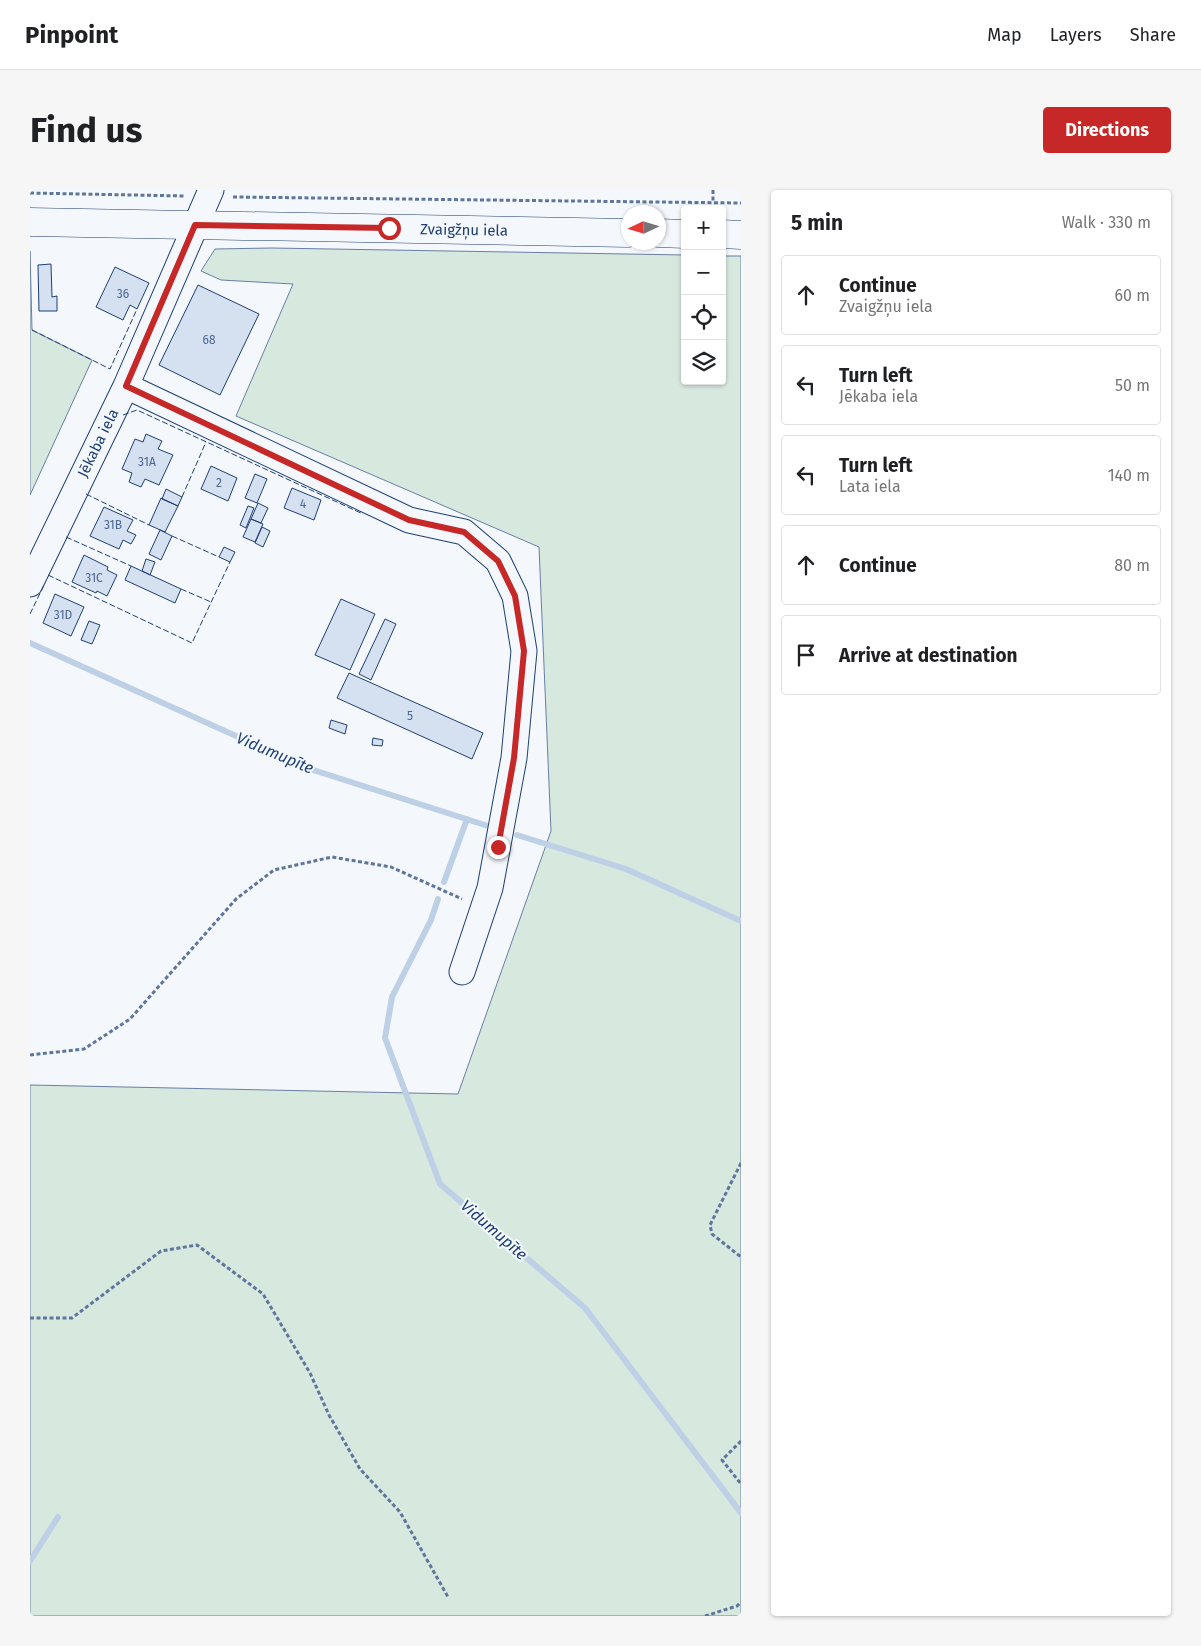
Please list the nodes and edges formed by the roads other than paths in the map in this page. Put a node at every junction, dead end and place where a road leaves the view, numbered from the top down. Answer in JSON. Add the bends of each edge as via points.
{"nodes":[{"id":1,"x":210,"y":193,"type":"edge"},
{"id":2,"x":30,"y":222,"type":"edge"},
{"id":3,"x":195,"y":225,"type":"junction"},
{"id":4,"x":621,"y":233,"type":"edge"},
{"id":5,"x":666,"y":233,"type":"edge"},
{"id":6,"x":681,"y":234,"type":"edge"},
{"id":7,"x":726,"y":234,"type":"edge"},
{"id":8,"x":741,"y":235,"type":"edge"},
{"id":9,"x":126,"y":386,"type":"junction"},
{"id":10,"x":30,"y":584,"type":"edge"},
{"id":11,"x":462,"y":972,"type":"dead end"}],
"edges":[{"from":1,"to":3,"type":"street","name":"Jēkaba iela"},
{"from":2,"to":3,"type":"main road","name":"Zvaigžņu iela"},
{"from":3,"to":4,"type":"main road","name":"Zvaigžņu iela"},
{"from":3,"to":9,"type":"street","name":"Jēkaba iela"},
{"from":5,"to":6,"type":"main road"},
{"from":7,"to":8,"type":"main road"},
{"from":9,"to":10,"type":"street","name":"Jēkaba iela"},
{"from":9,"to":11,"type":"street","via":[[409,520],[464,532],[498,561],[515,596],[524,651],[515,749],[490,888]]}]}
